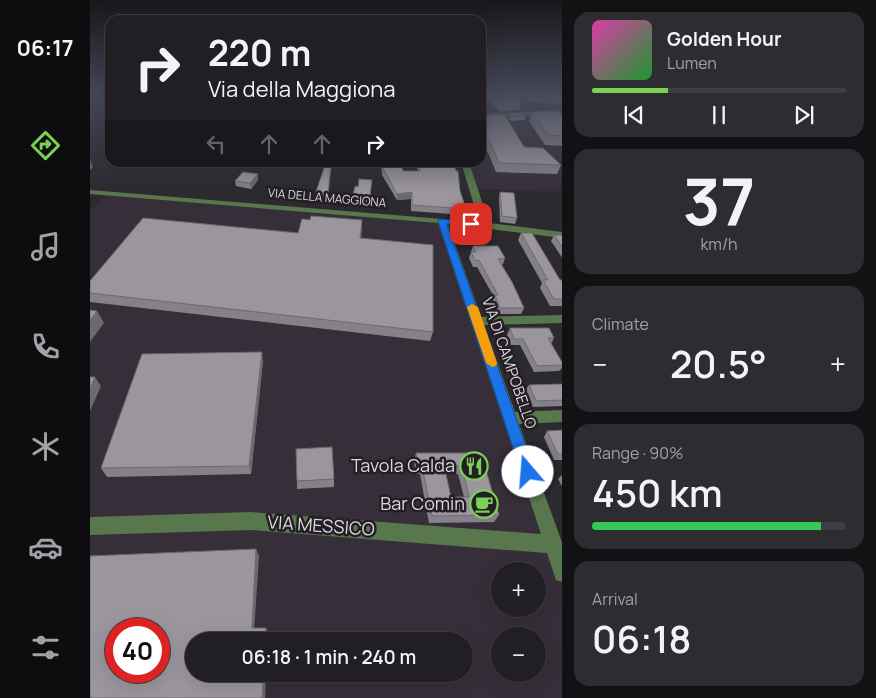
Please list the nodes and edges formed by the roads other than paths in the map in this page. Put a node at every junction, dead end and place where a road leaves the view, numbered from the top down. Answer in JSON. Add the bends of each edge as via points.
{"nodes":[{"id":1,"x":467,"y":167,"type":"edge"},
{"id":2,"x":90,"y":192,"type":"edge"},
{"id":3,"x":442,"y":221,"type":"junction"},
{"id":4,"x":485,"y":225,"type":"junction"},
{"id":5,"x":562,"y":235,"type":"edge"},
{"id":6,"x":562,"y":319,"type":"edge"},
{"id":7,"x":477,"y":321,"type":"junction"},
{"id":8,"x":562,"y":416,"type":"edge"},
{"id":9,"x":511,"y":418,"type":"junction"},
{"id":10,"x":90,"y":526,"type":"edge"},
{"id":11,"x":551,"y":544,"type":"junction"},
{"id":12,"x":561,"y":568,"type":"edge"}],
"edges":[{"from":1,"to":4,"type":"street"},
{"from":2,"to":3,"type":"street","name":"VIA DELLA MAGGIONA"},
{"from":3,"to":4,"type":"street","name":"VIA DELLA MAGGIONA"},
{"from":3,"to":7,"type":"street","name":"VIA DI CAMPOBELLO"},
{"from":4,"to":5,"type":"street","name":"VIA DELLA MAGGIONA"},
{"from":6,"to":7,"type":"street"},
{"from":7,"to":9,"type":"street","name":"VIA DI CAMPOBELLO"},
{"from":8,"to":9,"type":"street"},
{"from":9,"to":11,"type":"street","name":"VIA DI CAMPOBELLO"},
{"from":10,"to":11,"type":"street","name":"VIA MESSICO","via":[[259,522]]},
{"from":11,"to":12,"type":"street","name":"VIA DI CAMPOBELLO"}]}
